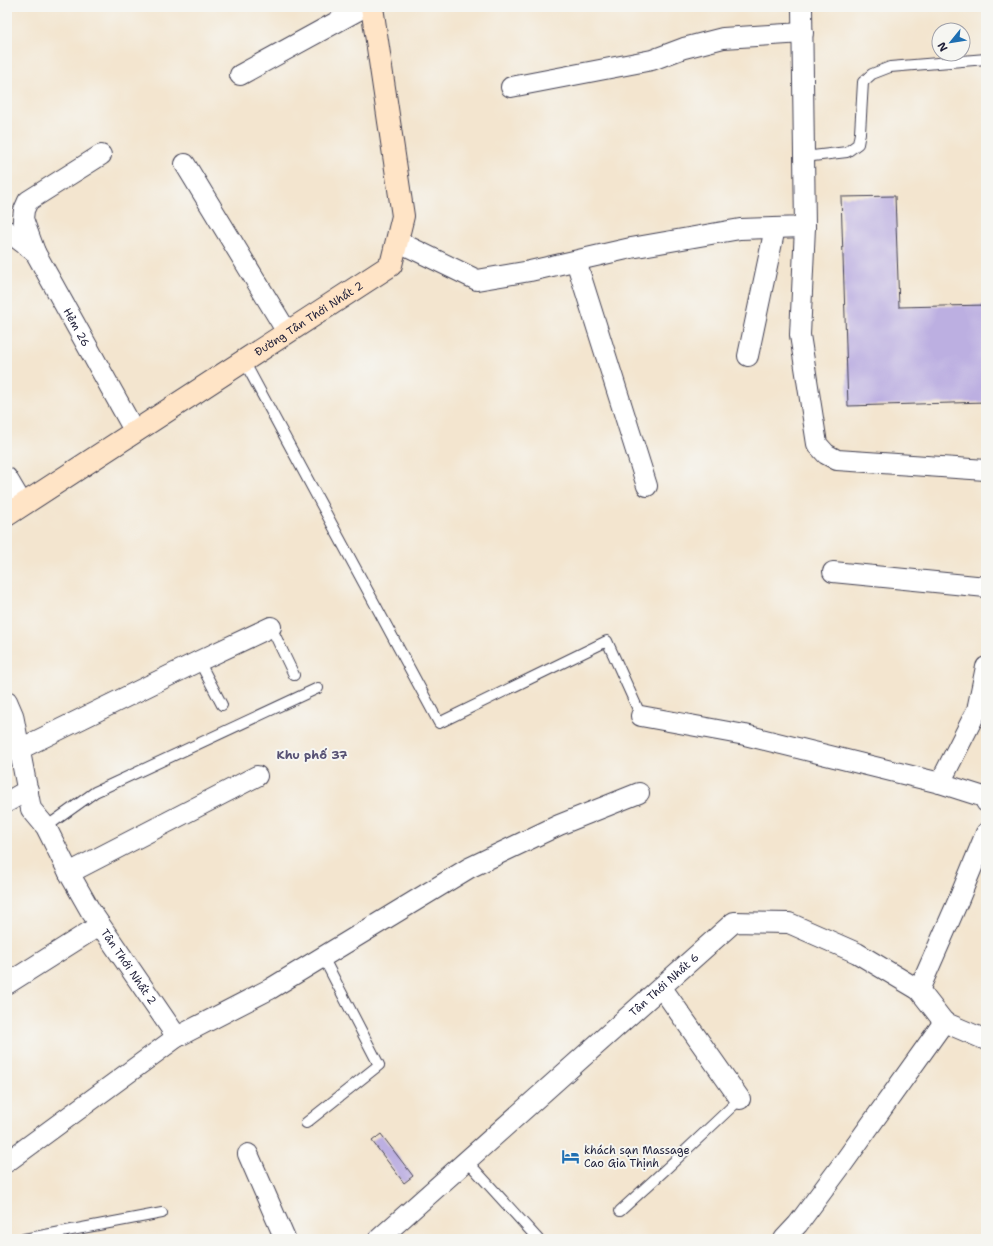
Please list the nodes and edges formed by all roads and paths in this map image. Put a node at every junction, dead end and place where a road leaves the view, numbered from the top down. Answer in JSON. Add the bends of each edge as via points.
{"nodes":[{"id":1,"x":364,"y":7,"type":"edge"},
{"id":2,"x":372,"y":7,"type":"edge"},
{"id":3,"x":802,"y":7,"type":"edge"},
{"id":4,"x":803,"y":33,"type":"junction"},
{"id":5,"x":986,"y":59,"type":"edge"},
{"id":6,"x":240,"y":75,"type":"dead end"},
{"id":7,"x":511,"y":88,"type":"dead end"},
{"id":8,"x":101,"y":155,"type":"dead end"},
{"id":9,"x":804,"y":157,"type":"junction"},
{"id":10,"x":185,"y":164,"type":"dead end"},
{"id":11,"x":805,"y":227,"type":"junction"},
{"id":12,"x":775,"y":228,"type":"junction"},
{"id":13,"x":7,"y":231,"type":"edge"},
{"id":14,"x":397,"y":241,"type":"junction"},
{"id":15,"x":35,"y":252,"type":"junction"},
{"id":16,"x":576,"y":261,"type":"junction"},
{"id":17,"x":287,"y":332,"type":"junction"},
{"id":18,"x":748,"y":356,"type":"dead end"},
{"id":19,"x":244,"y":361,"type":"junction"},
{"id":20,"x":135,"y":432,"type":"junction"},
{"id":21,"x":986,"y":470,"type":"edge"},
{"id":22,"x":7,"y":478,"type":"edge"},
{"id":23,"x":647,"y":486,"type":"dead end"},
{"id":24,"x":15,"y":510,"type":"edge"},
{"id":25,"x":833,"y":572,"type":"dead end"},
{"id":26,"x":986,"y":587,"type":"edge"},
{"id":27,"x":272,"y":627,"type":"joint"},
{"id":28,"x":199,"y":661,"type":"junction"},
{"id":29,"x":986,"y":667,"type":"edge"},
{"id":30,"x":294,"y":675,"type":"dead end"},
{"id":31,"x":318,"y":688,"type":"dead end"},
{"id":32,"x":7,"y":701,"type":"edge"},
{"id":33,"x":222,"y":705,"type":"dead end"},
{"id":34,"x":642,"y":716,"type":"joint"},
{"id":35,"x":20,"y":749,"type":"junction"},
{"id":36,"x":257,"y":776,"type":"dead end"},
{"id":37,"x":940,"y":783,"type":"junction"},
{"id":38,"x":28,"y":790,"type":"junction"},
{"id":39,"x":639,"y":793,"type":"dead end"},
{"id":40,"x":7,"y":802,"type":"edge"},
{"id":41,"x":986,"y":802,"type":"edge"},
{"id":42,"x":46,"y":827,"type":"junction"},
{"id":43,"x":986,"y":833,"type":"edge"},
{"id":44,"x":69,"y":873,"type":"junction"},
{"id":45,"x":100,"y":925,"type":"junction"},
{"id":46,"x":323,"y":957,"type":"junction"},
{"id":47,"x":7,"y":984,"type":"edge"},
{"id":48,"x":662,"y":988,"type":"junction"},
{"id":49,"x":919,"y":990,"type":"junction"},
{"id":50,"x":944,"y":1022,"type":"junction"},
{"id":51,"x":177,"y":1038,"type":"junction"},
{"id":52,"x":986,"y":1040,"type":"edge"},
{"id":53,"x":740,"y":1099,"type":"joint"},
{"id":54,"x":306,"y":1123,"type":"dead end"},
{"id":55,"x":248,"y":1154,"type":"dead end"},
{"id":56,"x":467,"y":1161,"type":"junction"},
{"id":57,"x":7,"y":1162,"type":"edge"},
{"id":58,"x":620,"y":1211,"type":"dead end"},
{"id":59,"x":162,"y":1213,"type":"dead end"},
{"id":60,"x":24,"y":1239,"type":"edge"},
{"id":61,"x":285,"y":1239,"type":"edge"},
{"id":62,"x":379,"y":1239,"type":"edge"},
{"id":63,"x":538,"y":1239,"type":"edge"},
{"id":64,"x":784,"y":1239,"type":"edge"}],
"edges":[{"from":1,"to":6,"type":"street"},
{"from":2,"to":14,"type":"street","name":"Đường Tân Thới Nhất 2","via":[[403,216]]},
{"from":3,"to":4,"type":"street"},
{"from":4,"to":7,"type":"street","via":[[723,38],[652,60]]},
{"from":4,"to":9,"type":"street"},
{"from":5,"to":9,"type":"lane","via":[[890,67],[872,74],[863,82],[858,144],[847,152]]},
{"from":8,"to":15,"type":"street","via":[[28,202],[23,219]]},
{"from":9,"to":11,"type":"street"},
{"from":10,"to":17,"type":"street"},
{"from":11,"to":12,"type":"street"},
{"from":11,"to":21,"type":"street","via":[[800,335],[817,444],[826,454],[838,460]]},
{"from":12,"to":16,"type":"street","via":[[740,229],[631,248]]},
{"from":12,"to":18,"type":"street"},
{"from":13,"to":15,"type":"street","name":"Hẻm 26"},
{"from":14,"to":16,"type":"street","via":[[477,280]]},
{"from":14,"to":17,"type":"street","name":"Đường Tân Thới Nhất 2","via":[[391,265]]},
{"from":15,"to":20,"type":"street","name":"Hẻm 26"},
{"from":16,"to":23,"type":"street"},
{"from":17,"to":19,"type":"street","name":"Đường Tân Thới Nhất 2"},
{"from":19,"to":20,"type":"street","name":"Đường Tân Thới Nhất 2"},
{"from":19,"to":34,"type":"lane","via":[[438,722],[607,640]]},
{"from":20,"to":24,"type":"street","name":"Đường Tân Thới Nhất 2"},
{"from":22,"to":24,"type":"street"},
{"from":25,"to":26,"type":"street"},
{"from":27,"to":28,"type":"street"},
{"from":27,"to":30,"type":"lane"},
{"from":28,"to":33,"type":"lane"},
{"from":28,"to":35,"type":"street"},
{"from":29,"to":37,"type":"street","via":[[978,710]]},
{"from":31,"to":42,"type":"lane","via":[[95,792]]},
{"from":32,"to":35,"type":"street","name":"Tân Thới Nhất 2"},
{"from":34,"to":37,"type":"street","via":[[745,735]]},
{"from":35,"to":38,"type":"street","name":"Tân Thới Nhất 2"},
{"from":36,"to":44,"type":"street"},
{"from":37,"to":41,"type":"street","via":[[984,797]]},
{"from":38,"to":40,"type":"street"},
{"from":38,"to":42,"type":"street","name":"Tân Thới Nhất 2","via":[[32,809]]},
{"from":39,"to":46,"type":"street","via":[[559,825],[469,868]]},
{"from":42,"to":44,"type":"street","name":"Tân Thới Nhất 2"},
{"from":43,"to":49,"type":"street"},
{"from":44,"to":45,"type":"street","name":"Tân Thới Nhất 2"},
{"from":45,"to":47,"type":"street"},
{"from":45,"to":51,"type":"street","name":"Tân Thới Nhất 2"},
{"from":46,"to":51,"type":"street"},
{"from":46,"to":54,"type":"lane","via":[[379,1065]]},
{"from":48,"to":49,"type":"street","name":"Tân Thới Nhất 6","via":[[734,922],[789,923],[857,953]]},
{"from":48,"to":53,"type":"street"},
{"from":48,"to":56,"type":"street","name":"Tân Thới Nhất 6"},
{"from":49,"to":50,"type":"street","name":"Tân Thới Nhất 6"},
{"from":50,"to":52,"type":"street","name":"Tân Thới Nhất 6"},
{"from":50,"to":64,"type":"street","via":[[840,1168]]},
{"from":51,"to":57,"type":"street"},
{"from":53,"to":58,"type":"lane"},
{"from":55,"to":61,"type":"street"},
{"from":56,"to":62,"type":"street","name":"Tân Thới Nhất 6"},
{"from":56,"to":63,"type":"lane"},
{"from":59,"to":60,"type":"lane"}]}
